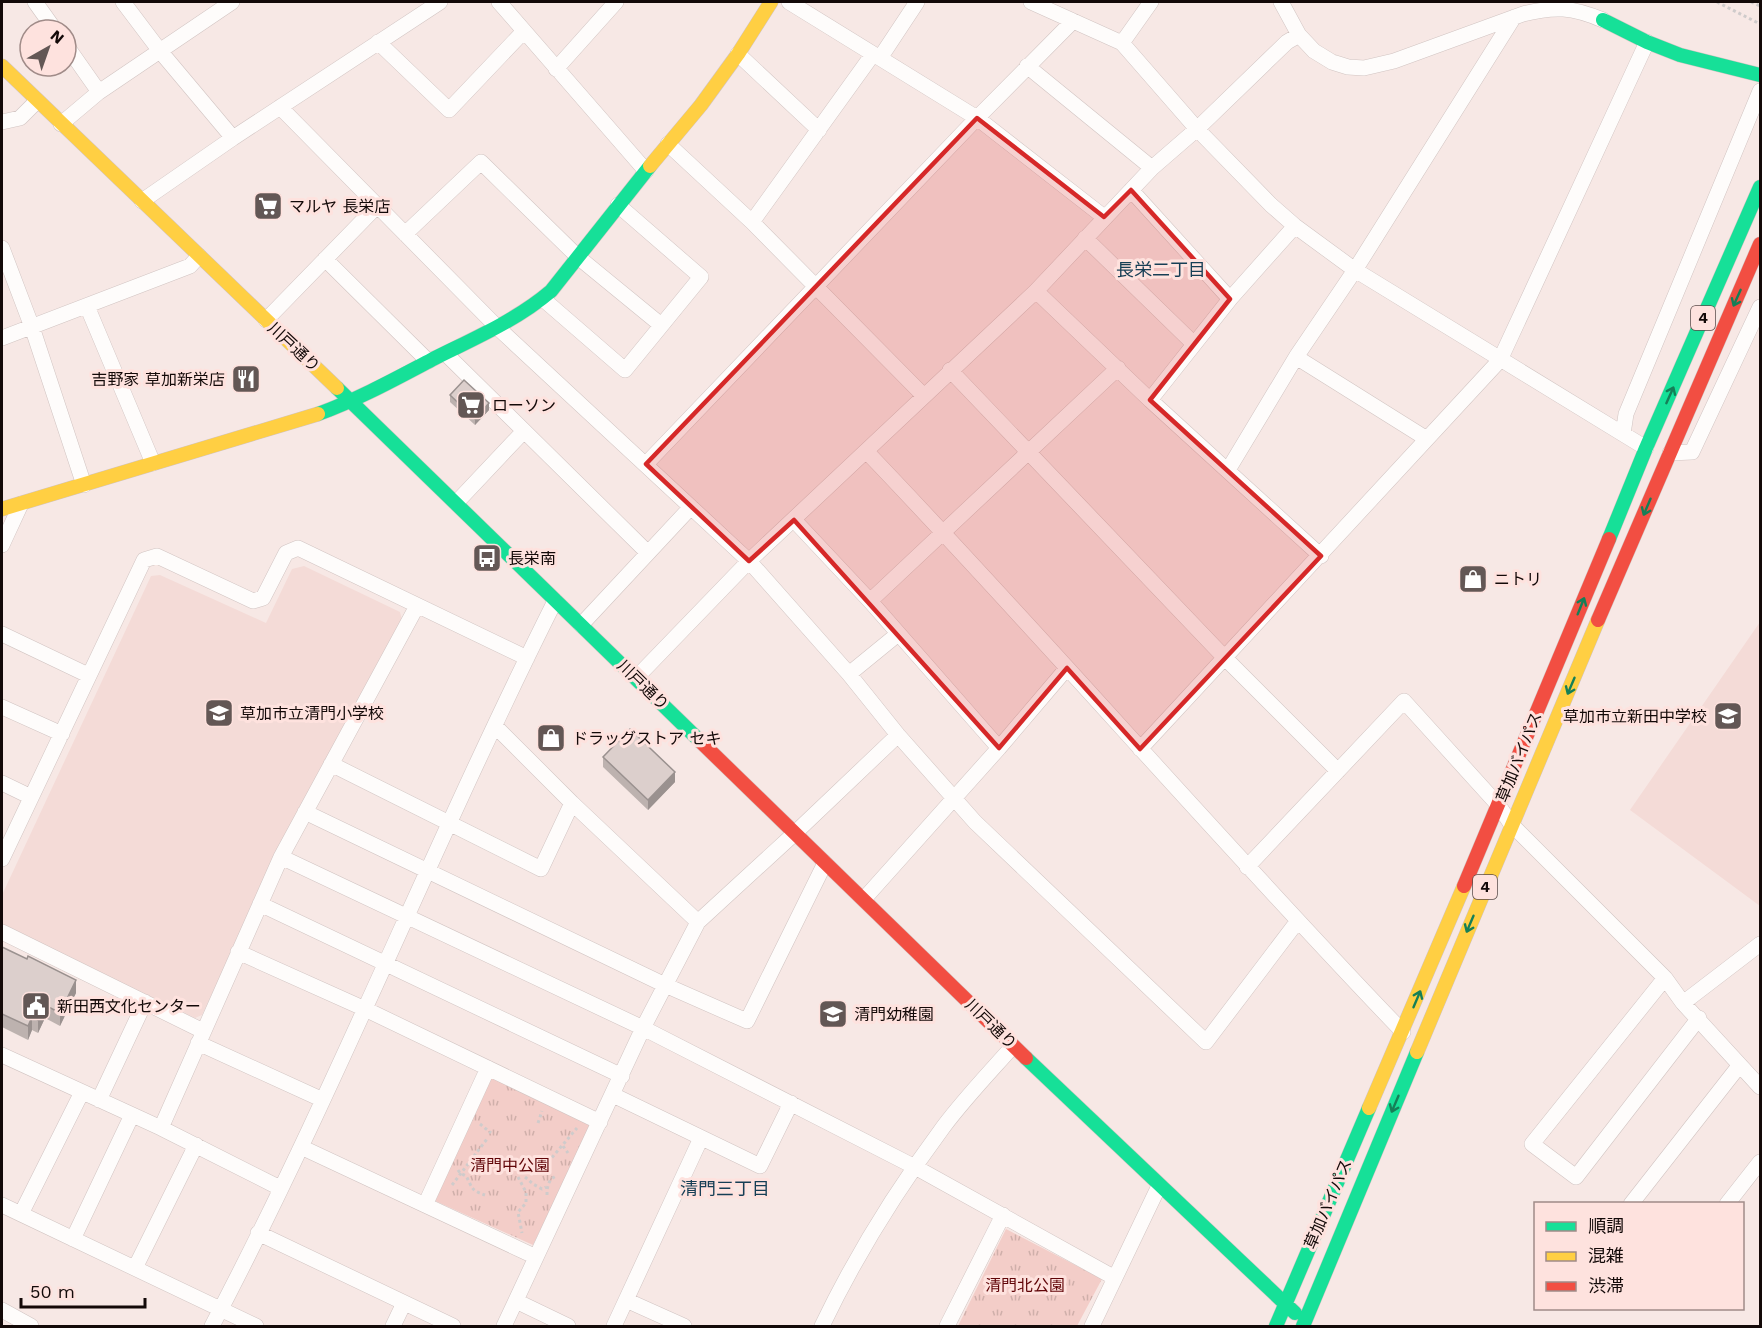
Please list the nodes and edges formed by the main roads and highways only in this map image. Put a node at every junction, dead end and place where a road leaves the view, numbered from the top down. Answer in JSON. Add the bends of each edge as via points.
{"nodes":[{"id":1,"x":771,"y":2,"type":"edge"},
{"id":2,"x":1603,"y":20,"type":"road end"},
{"id":3,"x":2,"y":66,"type":"edge"},
{"id":4,"x":1761,"y":75,"type":"edge"},
{"id":5,"x":1761,"y":187,"type":"edge"},
{"id":6,"x":1761,"y":244,"type":"edge"},
{"id":7,"x":351,"y":401,"type":"junction"},
{"id":8,"x":3,"y":504,"type":"edge"},
{"id":9,"x":1286,"y":1304,"type":"junction"},
{"id":10,"x":1305,"y":1325,"type":"edge"},
{"id":11,"x":1276,"y":1326,"type":"edge"}],
"edges":[{"from":1,"to":7,"type":"main road","via":[[701,105],[543,299],[497,327]]},
{"from":2,"to":4,"type":"main road","via":[[1680,55]]},
{"from":3,"to":7,"type":"main road","name":"川戸通り"},
{"from":9,"to":5,"type":"main road","name":"草加バイパス","number":"4","one_way":true,"via":[[1499,806],[1646,448]]},
{"from":6,"to":10,"type":"main road","name":"草加バイパス","number":"4","one_way":true,"via":[[1511,824]]},
{"from":7,"to":8,"type":"main road","via":[[21,504]]},
{"from":7,"to":9,"type":"main road","name":"川戸通り","via":[[1013,1046]]},
{"from":9,"to":10,"type":"main road","name":"川戸通り"},
{"from":9,"to":11,"type":"main road","name":"草加バイパス","number":"4"}]}
